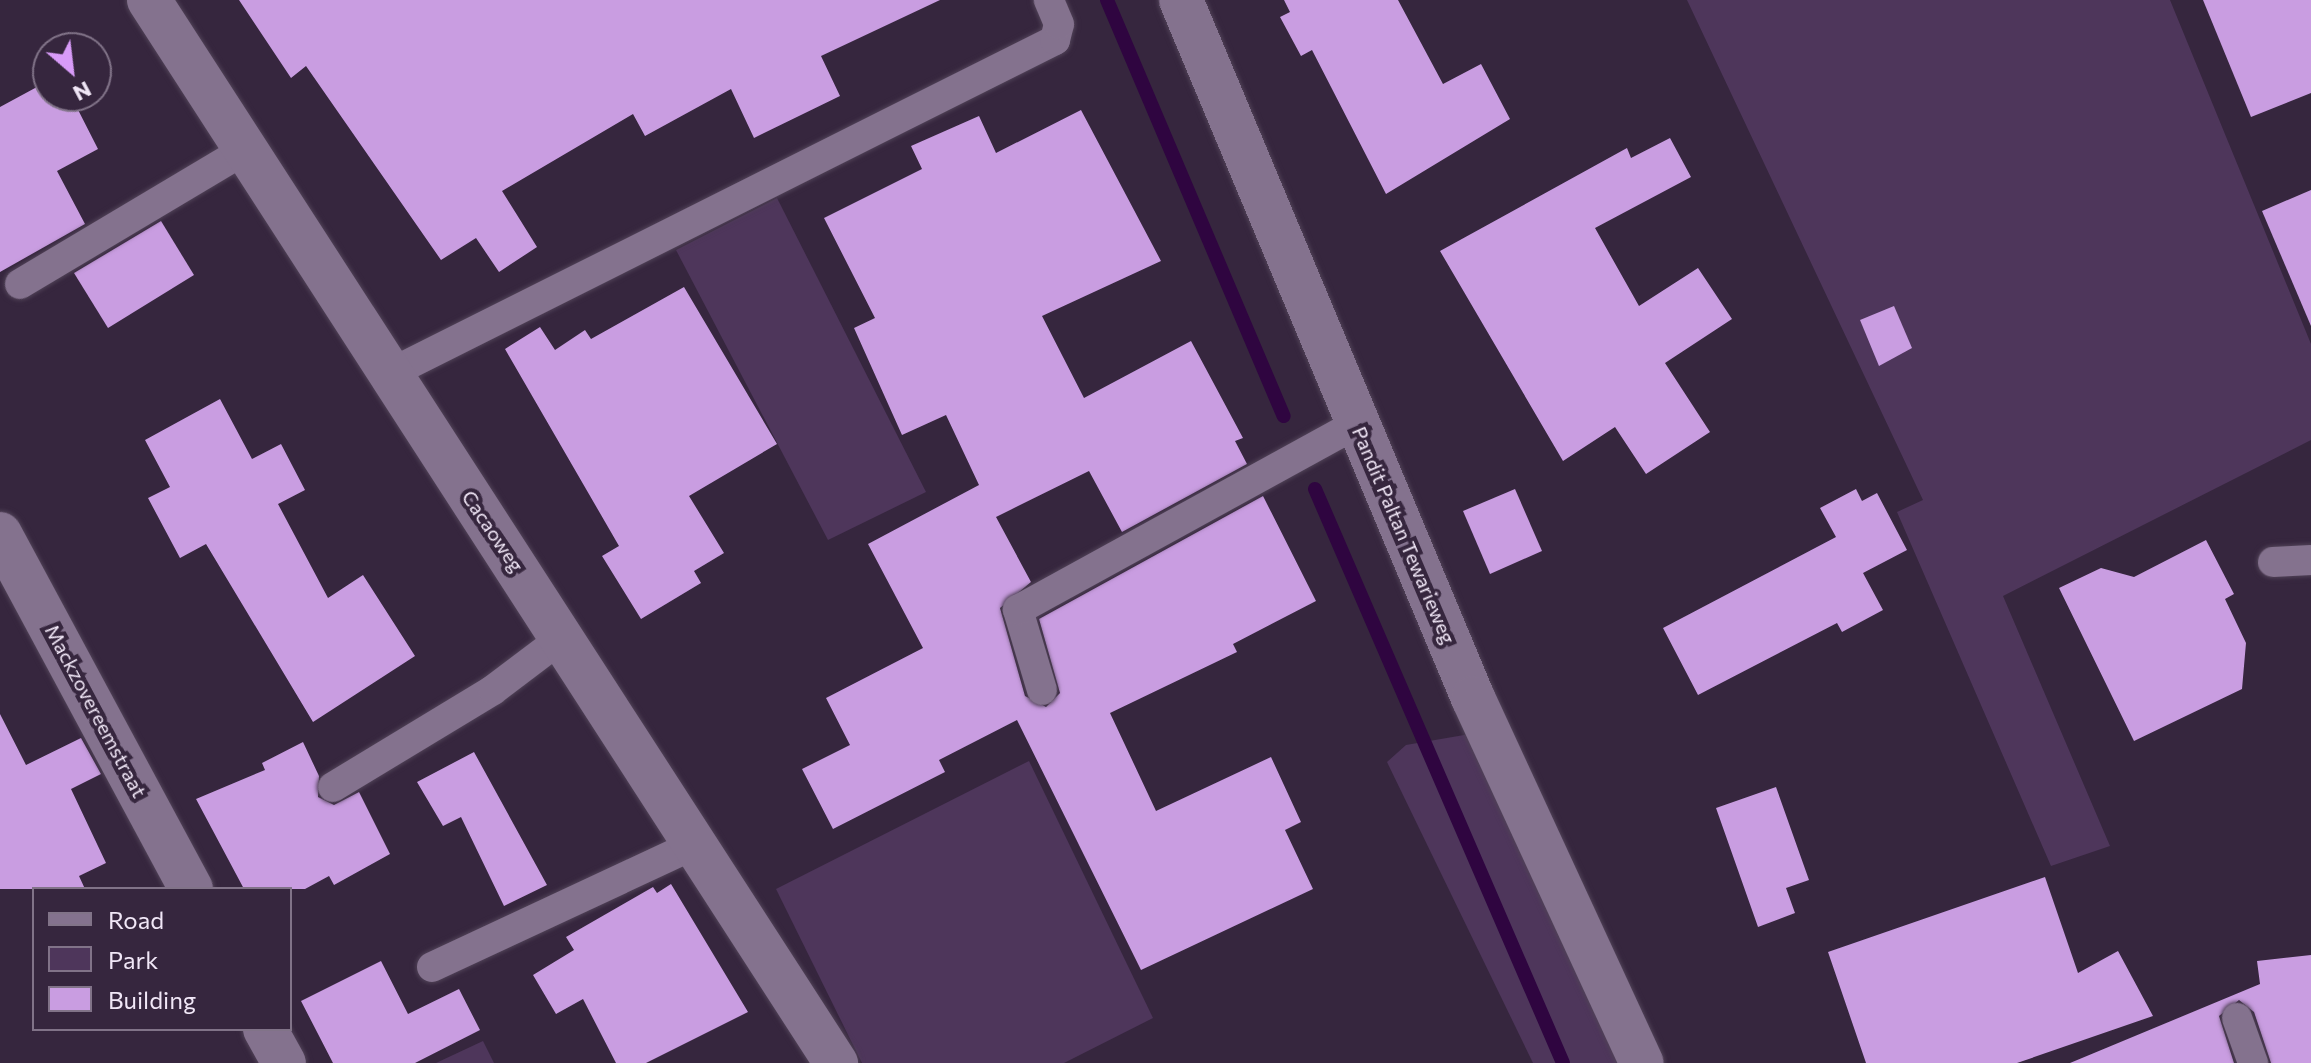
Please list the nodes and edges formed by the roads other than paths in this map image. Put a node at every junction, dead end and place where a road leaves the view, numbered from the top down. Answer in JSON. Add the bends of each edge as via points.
{"nodes":[{"id":1,"x":149,"y":0,"type":"edge"},
{"id":2,"x":1049,"y":0,"type":"edge"},
{"id":3,"x":1181,"y":0,"type":"edge"},
{"id":4,"x":245,"y":150,"type":"junction"},
{"id":5,"x":20,"y":284,"type":"dead end"},
{"id":6,"x":389,"y":374,"type":"junction"},
{"id":7,"x":1358,"y":423,"type":"junction"},
{"id":8,"x":0,"y":534,"type":"edge"},
{"id":9,"x":2311,"y":560,"type":"edge"},
{"id":10,"x":2273,"y":562,"type":"dead end"},
{"id":11,"x":563,"y":637,"type":"junction"},
{"id":12,"x":1042,"y":690,"type":"dead end"},
{"id":13,"x":333,"y":787,"type":"dead end"},
{"id":14,"x":698,"y":843,"type":"junction"},
{"id":15,"x":190,"y":887,"type":"edge"},
{"id":16,"x":432,"y":967,"type":"dead end"},
{"id":17,"x":2237,"y":1018,"type":"dead end"},
{"id":18,"x":266,"y":1031,"type":"edge"},
{"id":19,"x":284,"y":1063,"type":"edge"},
{"id":20,"x":836,"y":1063,"type":"edge"},
{"id":21,"x":1642,"y":1063,"type":"edge"},
{"id":22,"x":2253,"y":1063,"type":"edge"}],
"edges":[{"from":1,"to":4,"type":"street","name":"Cacaoweg"},
{"from":2,"to":6,"type":"lane","via":[[1059,24],[1055,40]]},
{"from":3,"to":7,"type":"street","name":"Pandit Paltan Tewarieweg"},
{"from":4,"to":5,"type":"lane"},
{"from":4,"to":6,"type":"street","name":"Cacaoweg"},
{"from":6,"to":11,"type":"street","name":"Cacaoweg"},
{"from":7,"to":12,"type":"lane","via":[[1018,610]]},
{"from":7,"to":21,"type":"street","name":"Pandit Paltan Tewarieweg","via":[[1473,698]]},
{"from":8,"to":15,"type":"street","name":"Mackzovereemstraat"},
{"from":9,"to":10,"type":"lane"},
{"from":11,"to":13,"type":"lane","via":[[493,690]]},
{"from":11,"to":14,"type":"street","name":"Cacaoweg"},
{"from":14,"to":16,"type":"lane"},
{"from":14,"to":20,"type":"street","name":"Cacaoweg"},
{"from":17,"to":22,"type":"lane"},
{"from":18,"to":19,"type":"street"}]}
